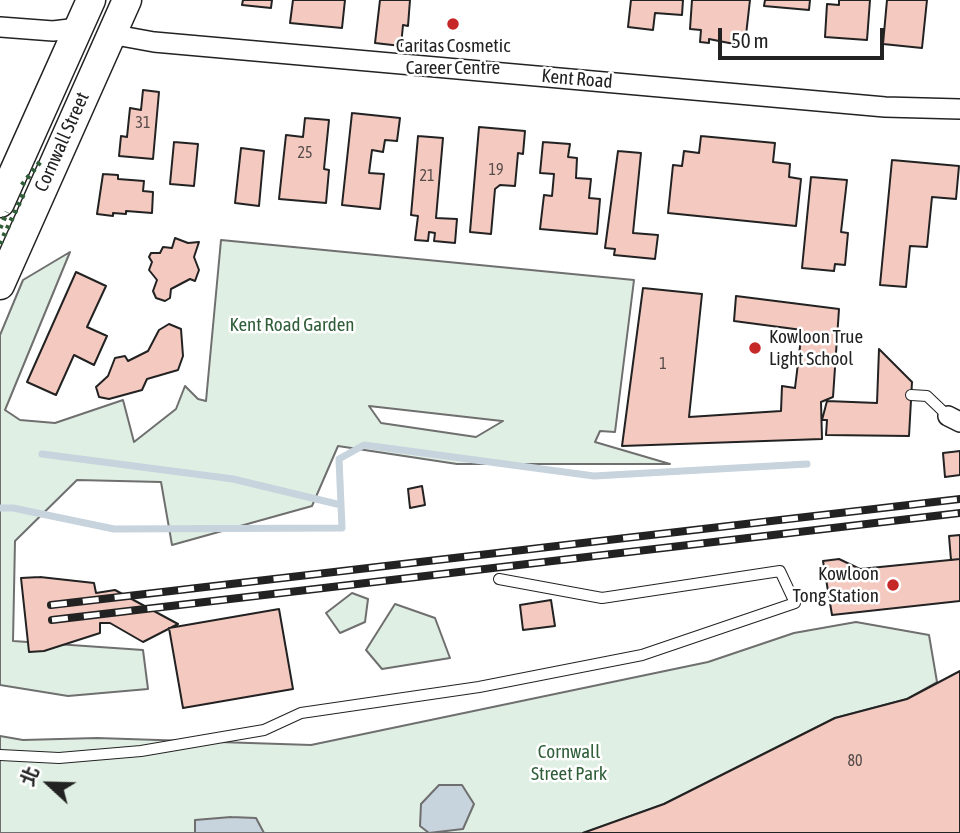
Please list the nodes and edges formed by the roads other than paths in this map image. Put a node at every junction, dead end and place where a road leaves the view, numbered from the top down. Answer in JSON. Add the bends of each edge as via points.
{"nodes":[{"id":1,"x":91,"y":0,"type":"edge"},
{"id":2,"x":118,"y":18,"type":"edge"},
{"id":3,"x":0,"y":27,"type":"edge"},
{"id":4,"x":74,"y":36,"type":"junction"},
{"id":5,"x":958,"y":105,"type":"edge"},
{"id":6,"x":0,"y":203,"type":"edge"},
{"id":7,"x":0,"y":285,"type":"edge"},
{"id":8,"x":912,"y":396,"type":"dead end"},
{"id":9,"x":954,"y":419,"type":"edge"},
{"id":10,"x":499,"y":579,"type":"dead end"},
{"id":11,"x":0,"y":755,"type":"edge"}],
"edges":[{"from":1,"to":4,"type":"main road","name":"Cornwall Street"},
{"from":2,"to":4,"type":"main road"},
{"from":2,"to":5,"type":"street","name":"Kent Road","via":[[154,42],[885,107]]},
{"from":2,"to":7,"type":"main road","name":"Cornwall Street"},
{"from":3,"to":4,"type":"street"},
{"from":4,"to":6,"type":"main road","name":"Cornwall Street"},
{"from":8,"to":9,"type":"lane","via":[[927,396]]},
{"from":10,"to":11,"type":"lane","via":[[602,598],[780,571],[795,603],[642,655],[479,687],[301,713],[264,730],[141,751],[59,758]]}]}
